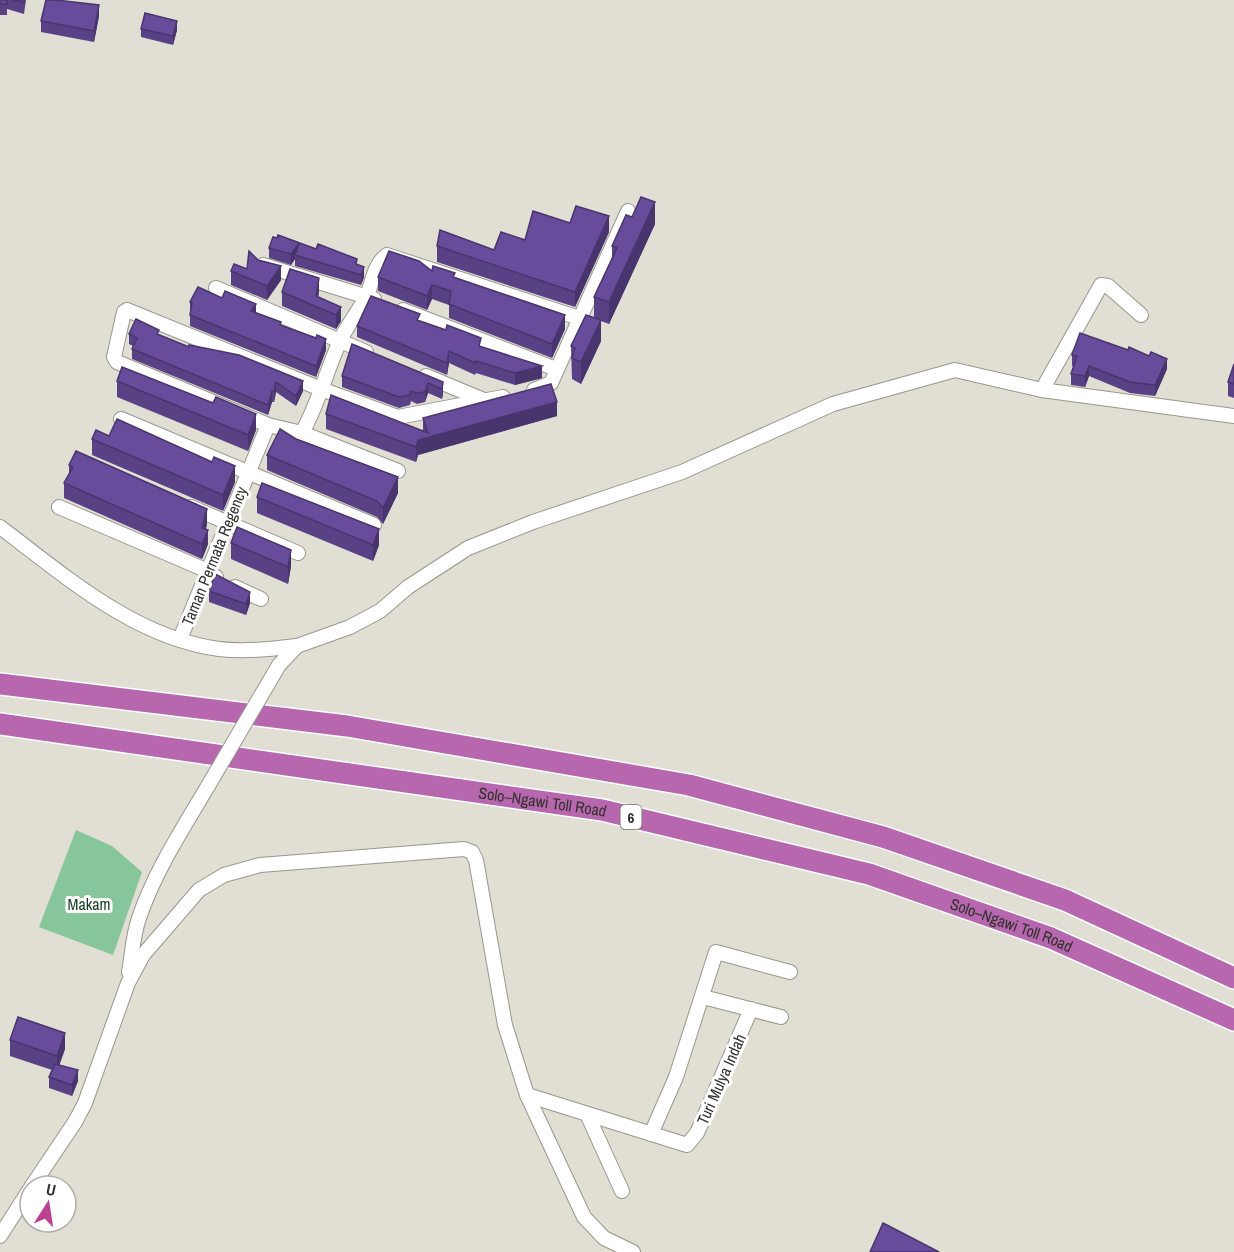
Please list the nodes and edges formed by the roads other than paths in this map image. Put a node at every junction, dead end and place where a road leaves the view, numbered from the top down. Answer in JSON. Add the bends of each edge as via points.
{"nodes":[{"id":1,"x":628,"y":211,"type":"dead end"},
{"id":2,"x":261,"y":264,"type":"edge"},
{"id":3,"x":216,"y":288,"type":"dead end"},
{"id":4,"x":366,"y":296,"type":"junction"},
{"id":5,"x":1142,"y":315,"type":"dead end"},
{"id":6,"x":579,"y":318,"type":"junction"},
{"id":7,"x":340,"y":341,"type":"junction"},
{"id":8,"x":381,"y":358,"type":"edge"},
{"id":9,"x":556,"y":369,"type":"junction"},
{"id":10,"x":413,"y":371,"type":"edge"},
{"id":11,"x":321,"y":389,"type":"junction"},
{"id":12,"x":1042,"y":390,"type":"junction"},
{"id":13,"x":486,"y":401,"type":"junction"},
{"id":14,"x":1234,"y":416,"type":"edge"},
{"id":15,"x":121,"y":419,"type":"edge"},
{"id":16,"x":268,"y":425,"type":"junction"},
{"id":17,"x":302,"y":433,"type":"junction"},
{"id":18,"x":398,"y":471,"type":"dead end"},
{"id":19,"x":248,"y":472,"type":"junction"},
{"id":20,"x":176,"y":501,"type":"edge"},
{"id":21,"x":59,"y":507,"type":"dead end"},
{"id":22,"x":228,"y":523,"type":"junction"},
{"id":23,"x":374,"y":525,"type":"edge"},
{"id":24,"x":0,"y":527,"type":"edge"},
{"id":25,"x":298,"y":553,"type":"dead end"},
{"id":26,"x":208,"y":571,"type":"junction"},
{"id":27,"x":261,"y":599,"type":"dead end"},
{"id":28,"x":180,"y":639,"type":"junction"},
{"id":29,"x":297,"y":646,"type":"junction"},
{"id":30,"x":0,"y":684,"type":"edge"},
{"id":31,"x":0,"y":724,"type":"edge"},
{"id":32,"x":790,"y":972,"type":"dead end"},
{"id":33,"x":1234,"y":978,"type":"edge"},
{"id":34,"x":128,"y":983,"type":"junction"},
{"id":35,"x":703,"y":997,"type":"junction"},
{"id":36,"x":751,"y":1009,"type":"junction"},
{"id":37,"x":781,"y":1017,"type":"dead end"},
{"id":38,"x":1234,"y":1020,"type":"edge"},
{"id":39,"x":527,"y":1095,"type":"junction"},
{"id":40,"x":586,"y":1114,"type":"junction"},
{"id":41,"x":651,"y":1134,"type":"junction"},
{"id":42,"x":40,"y":1174,"type":"edge"},
{"id":43,"x":622,"y":1191,"type":"dead end"},
{"id":44,"x":18,"y":1208,"type":"edge"},
{"id":45,"x":0,"y":1236,"type":"edge"},
{"id":46,"x":633,"y":1252,"type":"edge"}],
"edges":[{"from":1,"to":6,"type":"street"},
{"from":2,"to":4,"type":"street"},
{"from":3,"to":7,"type":"street"},
{"from":4,"to":6,"type":"street","via":[[378,263],[387,255]]},
{"from":4,"to":7,"type":"street"},
{"from":4,"to":9,"type":"street"},
{"from":5,"to":12,"type":"street","via":[[1108,286],[1101,285]]},
{"from":6,"to":9,"type":"street"},
{"from":7,"to":8,"type":"street"},
{"from":7,"to":11,"type":"street"},
{"from":9,"to":13,"type":"street","via":[[547,387]]},
{"from":10,"to":13,"type":"street"},
{"from":11,"to":13,"type":"street","via":[[404,418]]},
{"from":11,"to":16,"type":"street","via":[[125,310],[114,357],[117,362]]},
{"from":11,"to":17,"type":"street"},
{"from":12,"to":14,"type":"street"},
{"from":12,"to":29,"type":"street","via":[[955,370],[833,404],[682,472],[468,548],[408,587],[380,611],[350,627]]},
{"from":15,"to":19,"type":"street","name":"Taman Permata Regency"},
{"from":16,"to":17,"type":"street"},
{"from":16,"to":19,"type":"street","name":"Taman Permata Regency"},
{"from":17,"to":18,"type":"street"},
{"from":19,"to":22,"type":"street","name":"Taman Permata Regency"},
{"from":19,"to":23,"type":"street","name":"Taman Permata Regency"},
{"from":20,"to":22,"type":"street"},
{"from":21,"to":26,"type":"street"},
{"from":22,"to":25,"type":"street"},
{"from":22,"to":26,"type":"street","name":"Taman Permata Regency"},
{"from":24,"to":28,"type":"street","via":[[122,614]]},
{"from":26,"to":27,"type":"street"},
{"from":26,"to":28,"type":"street","name":"Taman Permata Regency"},
{"from":28,"to":29,"type":"street","via":[[221,649]]},
{"from":29,"to":34,"type":"street","bridge":true,"via":[[279,665],[174,843],[138,920]]},
{"from":30,"to":33,"type":"highway","via":[[347,726],[689,785],[883,837],[1065,900]]},
{"from":31,"to":38,"type":"highway","name":"Solo–Ngawi Toll Road","number":"6","via":[[602,810],[869,874],[1051,938]]},
{"from":32,"to":35,"type":"street","via":[[716,952]]},
{"from":34,"to":39,"type":"street","via":[[143,955],[190,900],[208,883],[224,875],[260,865],[464,849],[472,852],[476,860],[505,1025]]},
{"from":34,"to":42,"type":"street","via":[[85,1103]]},
{"from":35,"to":36,"type":"street"},
{"from":35,"to":41,"type":"street"},
{"from":36,"to":37,"type":"street"},
{"from":36,"to":41,"type":"street","name":"Turi Mulya Indah","via":[[693,1140],[687,1145],[678,1144]]},
{"from":39,"to":40,"type":"street","name":"Turi Mulya Indah"},
{"from":39,"to":46,"type":"street","via":[[584,1217],[604,1238]]},
{"from":40,"to":41,"type":"street","name":"Turi Mulya Indah"},
{"from":40,"to":43,"type":"street"},
{"from":44,"to":45,"type":"street"}]}
